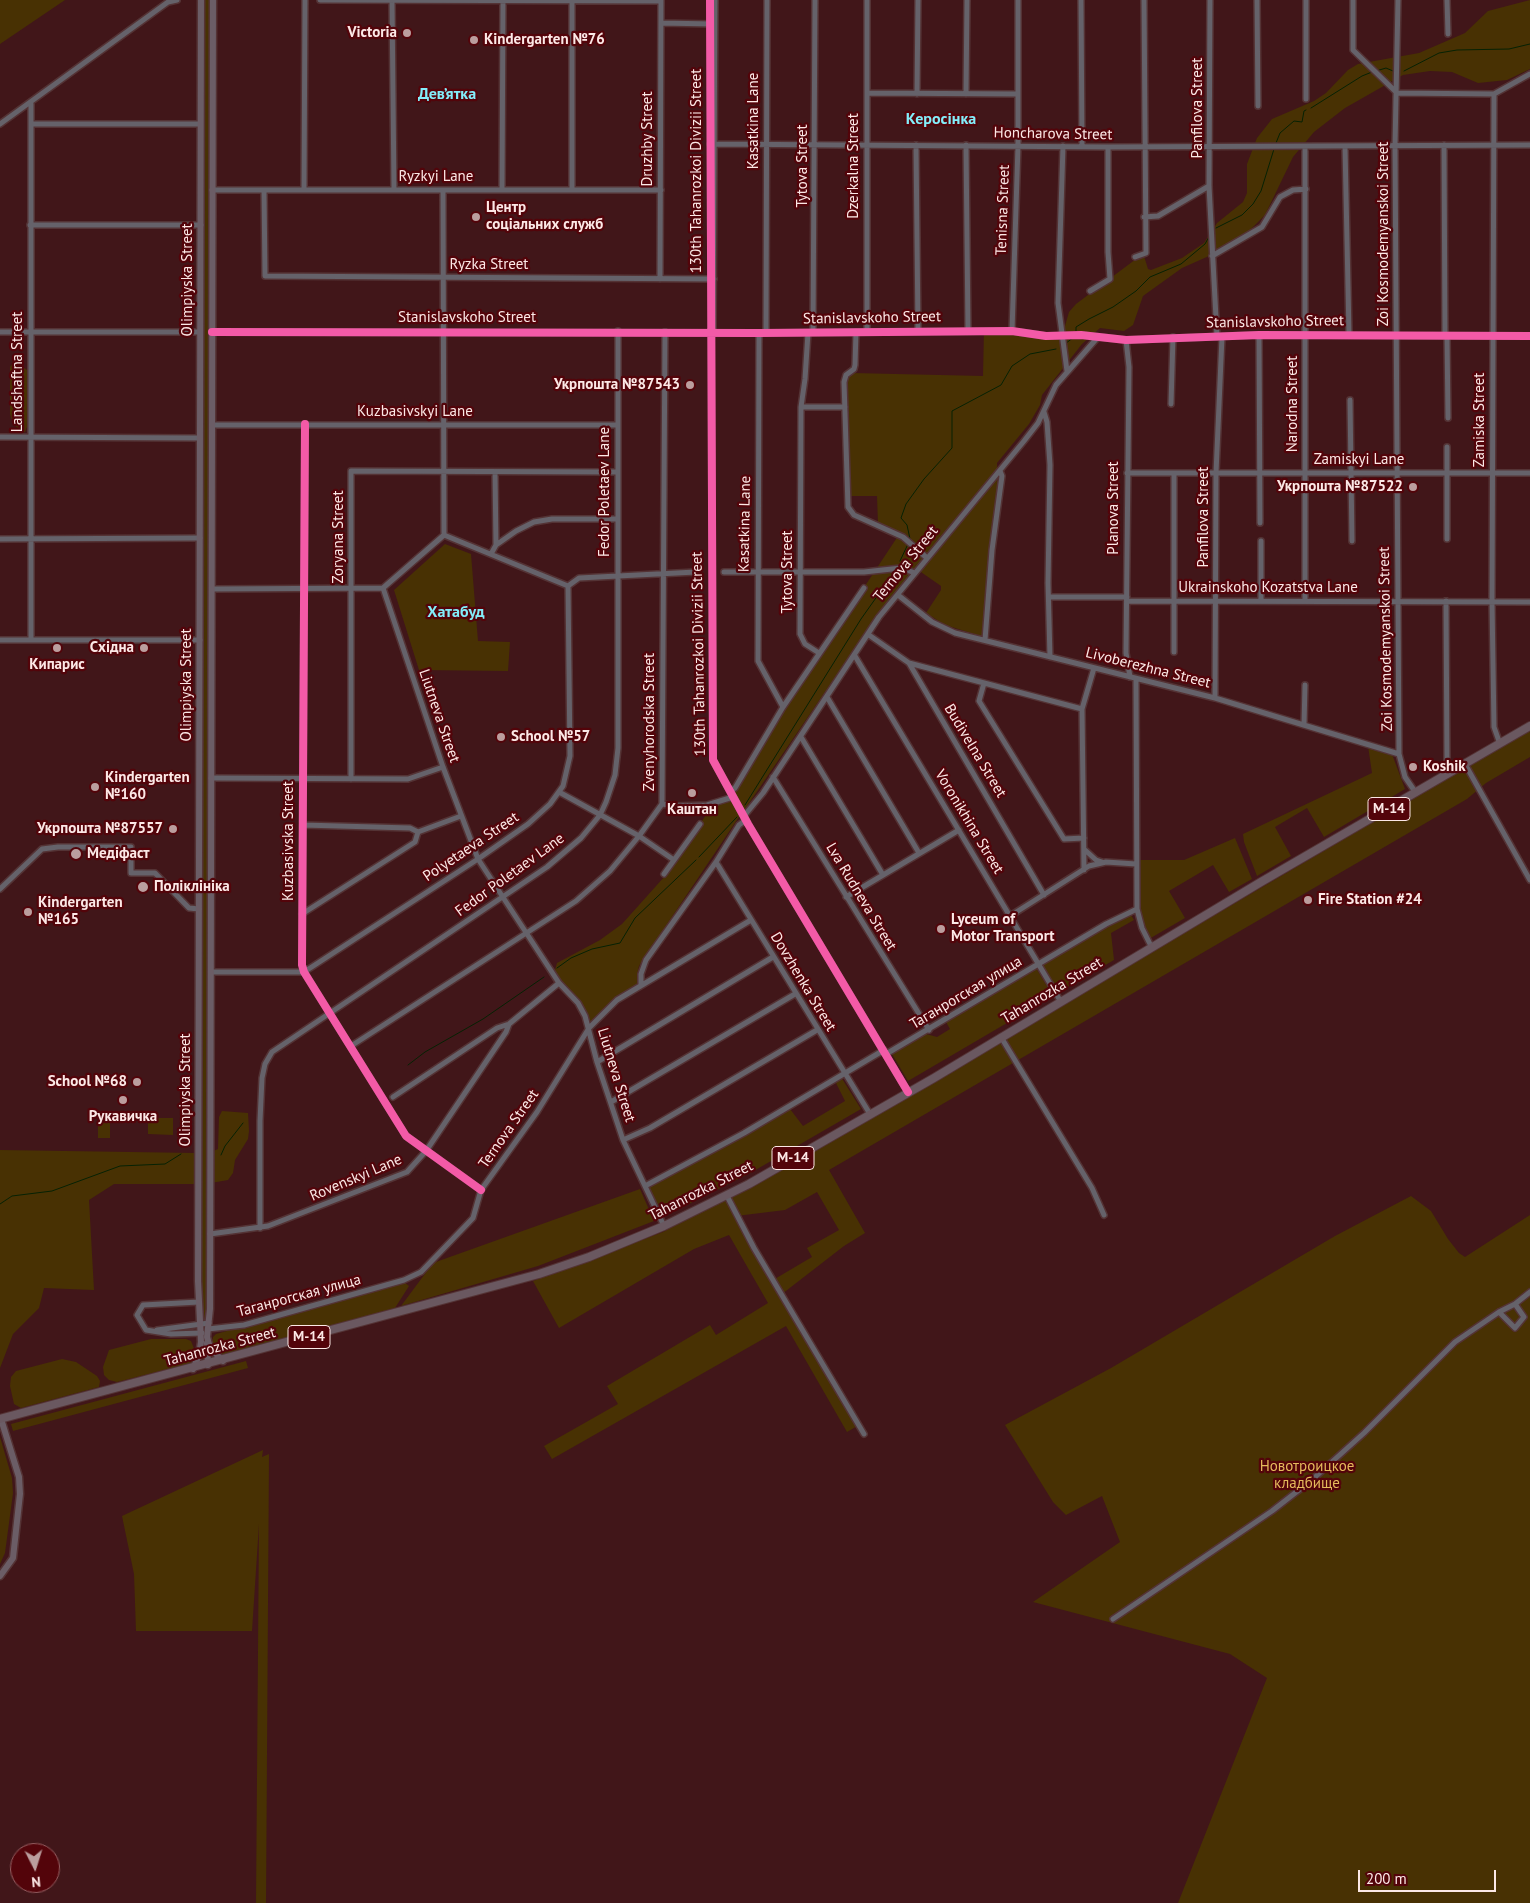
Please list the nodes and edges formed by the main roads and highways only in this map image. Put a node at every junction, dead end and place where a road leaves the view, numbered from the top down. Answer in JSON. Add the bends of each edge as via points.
{"nodes":[{"id":1,"x":201,"y":0,"type":"edge"},
{"id":2,"x":213,"y":0,"type":"edge"},
{"id":3,"x":200,"y":332,"type":"junction"},
{"id":4,"x":212,"y":332,"type":"junction"},
{"id":5,"x":199,"y":588,"type":"junction"},
{"id":6,"x":212,"y":589,"type":"junction"},
{"id":7,"x":1530,"y":726,"type":"edge"},
{"id":8,"x":199,"y":972,"type":"junction"},
{"id":9,"x":211,"y":972,"type":"junction"},
{"id":10,"x":199,"y":1234,"type":"junction"},
{"id":11,"x":210,"y":1234,"type":"junction"},
{"id":12,"x":200,"y":1329,"type":"junction"},
{"id":13,"x":207,"y":1332,"type":"junction"},
{"id":14,"x":223,"y":1361,"type":"junction"},
{"id":15,"x":207,"y":1365,"type":"junction"},
{"id":16,"x":193,"y":1369,"type":"junction"},
{"id":17,"x":0,"y":1419,"type":"edge"},
{"id":18,"x":0,"y":1576,"type":"edge"}],
"edges":[{"from":1,"to":3,"type":"main road","name":"Olimpiyska Street"},
{"from":2,"to":4,"type":"main road","name":"Olimpiyska Street"},
{"from":3,"to":4,"type":"main road","name":"Stanislavskoho Street"},
{"from":3,"to":5,"type":"main road","name":"Olimpiyska Street"},
{"from":4,"to":6,"type":"main road","name":"Olimpiyska Street"},
{"from":5,"to":6,"type":"main road"},
{"from":5,"to":8,"type":"main road","name":"Olimpiyska Street"},
{"from":6,"to":9,"type":"main road","name":"Olimpiyska Street"},
{"from":7,"to":14,"type":"highway","name":"Tahanrozka Street","number":"М-14","via":[[727,1196],[664,1226],[539,1274]]},
{"from":8,"to":9,"type":"main road"},
{"from":8,"to":10,"type":"main road","name":"Olimpiyska Street"},
{"from":9,"to":11,"type":"main road","name":"Olimpiyska Street"},
{"from":10,"to":11,"type":"main road","name":"Rovenskyi Lane"},
{"from":10,"to":12,"type":"main road","name":"Olimpiyska Street"},
{"from":11,"to":13,"type":"main road","name":"Olimpiyska Street"},
{"from":12,"to":13,"type":"main road","name":"Таганрогская улица"},
{"from":12,"to":13,"type":"main road","name":"Olimpiyska Street"},
{"from":13,"to":14,"type":"main road","name":"Olimpiyska Street","via":[[210,1348]]},
{"from":13,"to":15,"type":"main road"},
{"from":13,"to":16,"type":"main road","name":"Olimpiyska Street"},
{"from":14,"to":15,"type":"highway","name":"Tahanrozka Street","number":"М-14"},
{"from":15,"to":16,"type":"highway","name":"Tahanrozka Street","number":"М-14"},
{"from":16,"to":17,"type":"highway","name":"Tahanrozka Street","number":"М-14"},
{"from":17,"to":18,"type":"main road","via":[[19,1477],[20,1494],[13,1558]]}]}
